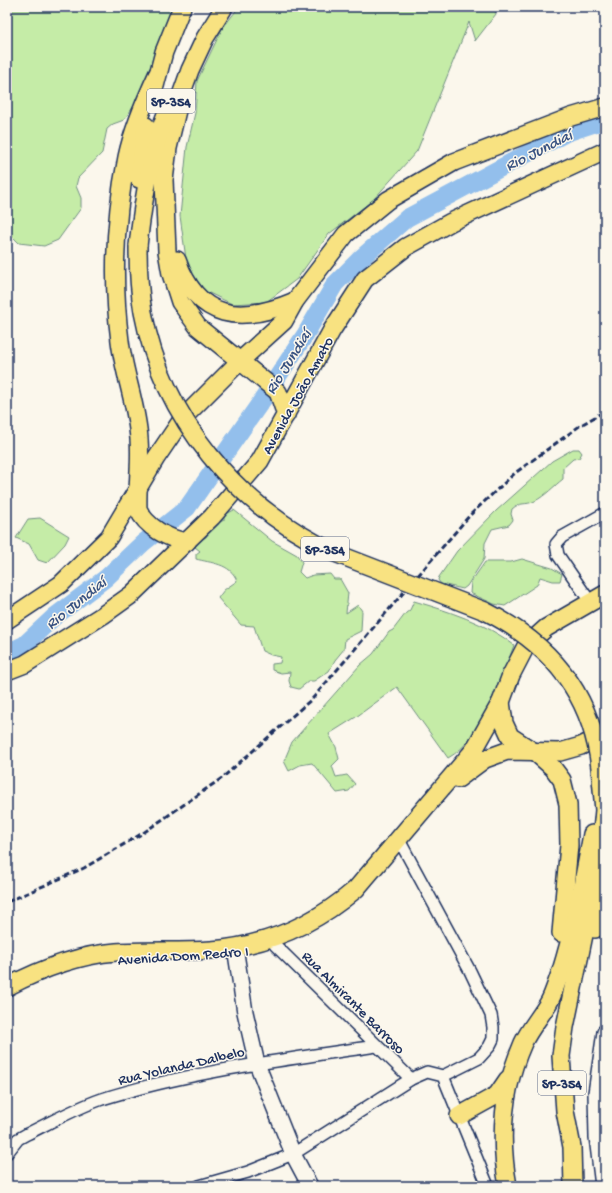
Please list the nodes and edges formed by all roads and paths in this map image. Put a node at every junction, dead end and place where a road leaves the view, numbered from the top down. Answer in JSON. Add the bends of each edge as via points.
{"nodes":[{"id":1,"x":182,"y":7,"type":"edge"},
{"id":2,"x":224,"y":8,"type":"edge"},
{"id":3,"x":157,"y":75,"type":"junction"},
{"id":4,"x":605,"y":106,"type":"edge"},
{"id":5,"x":605,"y":151,"type":"edge"},
{"id":6,"x":142,"y":207,"type":"junction"},
{"id":7,"x":167,"y":230,"type":"junction"},
{"id":8,"x":295,"y":301,"type":"junction"},
{"id":9,"x":245,"y":366,"type":"junction"},
{"id":10,"x":286,"y":415,"type":"junction"},
{"id":11,"x":138,"y":488,"type":"junction"},
{"id":12,"x":605,"y":513,"type":"edge"},
{"id":13,"x":187,"y":542,"type":"junction"},
{"id":14,"x":597,"y":602,"type":"edge"},
{"id":15,"x":7,"y":620,"type":"edge"},
{"id":16,"x":7,"y":671,"type":"edge"},
{"id":17,"x":501,"y":702,"type":"junction"},
{"id":18,"x":605,"y":734,"type":"edge"},
{"id":19,"x":536,"y":753,"type":"junction"},
{"id":20,"x":601,"y":790,"type":"junction"},
{"id":21,"x":427,"y":808,"type":"junction"},
{"id":22,"x":401,"y":842,"type":"junction"},
{"id":23,"x":605,"y":895,"type":"edge"},
{"id":24,"x":275,"y":945,"type":"junction"},
{"id":25,"x":235,"y":951,"type":"junction"},
{"id":26,"x":576,"y":980,"type":"junction"},
{"id":27,"x":7,"y":987,"type":"edge"},
{"id":28,"x":7,"y":993,"type":"edge"},
{"id":29,"x":531,"y":1029,"type":"junction"},
{"id":30,"x":605,"y":1032,"type":"edge"},
{"id":31,"x":376,"y":1046,"type":"junction"},
{"id":32,"x":257,"y":1064,"type":"junction"},
{"id":33,"x":512,"y":1073,"type":"junction"},
{"id":34,"x":443,"y":1076,"type":"junction"},
{"id":35,"x":411,"y":1079,"type":"junction"},
{"id":36,"x":459,"y":1116,"type":"junction"},
{"id":37,"x":7,"y":1153,"type":"edge"},
{"id":38,"x":293,"y":1154,"type":"junction"},
{"id":39,"x":573,"y":1168,"type":"junction"},
{"id":40,"x":509,"y":1184,"type":"edge"},
{"id":41,"x":199,"y":1186,"type":"edge"},
{"id":42,"x":310,"y":1186,"type":"edge"},
{"id":43,"x":488,"y":1186,"type":"edge"},
{"id":44,"x":565,"y":1186,"type":"edge"},
{"id":45,"x":573,"y":1186,"type":"edge"},
{"id":46,"x":603,"y":1186,"type":"edge"}],
"edges":[{"from":1,"to":3,"type":"main road","number":"SP-354"},
{"from":2,"to":6,"type":"main road","number":"SP-354","via":[[204,33],[176,88],[160,129]]},
{"from":2,"to":7,"type":"main road","via":[[205,38],[180,98],[168,148],[164,180]]},
{"from":3,"to":6,"type":"main road","number":"SP-354","via":[[140,161],[138,182]]},
{"from":3,"to":11,"type":"main road","via":[[127,156],[116,250],[116,298],[120,342],[139,440]]},
{"from":4,"to":8,"type":"main road","via":[[454,162],[388,200],[346,234]]},
{"from":5,"to":10,"type":"main road","name":"Avenida João Amato","via":[[451,222],[406,247],[365,279],[332,330]]},
{"from":6,"to":20,"type":"main road","number":"SP-354","bridge":true,"via":[[138,246],[144,312],[156,357],[175,403],[212,459],[277,521],[315,544],[485,611],[507,622],[543,648],[572,683],[582,702],[597,745]]},
{"from":7,"to":8,"type":"main road","via":[[182,274],[195,295],[221,312],[249,315],[274,310]]},
{"from":7,"to":9,"type":"main road","via":[[171,274],[180,302],[198,328]]},
{"from":8,"to":9,"type":"main road","via":[[284,321]]},
{"from":9,"to":10,"type":"main road","via":[[278,392]]},
{"from":9,"to":11,"type":"main road","via":[[183,418]]},
{"from":10,"to":13,"type":"main road","name":"Avenida João Amato","via":[[260,461]]},
{"from":11,"to":13,"type":"main road","via":[[138,508],[142,517],[168,537]]},
{"from":11,"to":15,"type":"main road","via":[[109,537],[61,584]]},
{"from":12,"to":14,"type":"street","via":[[562,537],[556,544],[558,555]]},
{"from":13,"to":16,"type":"main road","name":"Avenida João Amato","via":[[131,595],[25,664]]},
{"from":14,"to":17,"type":"main road","via":[[546,628],[526,646],[511,674]]},
{"from":17,"to":19,"type":"main road","via":[[504,723],[510,736]]},
{"from":17,"to":21,"type":"main road","via":[[474,750]]},
{"from":18,"to":19,"type":"main road","via":[[581,746],[560,752]]},
{"from":19,"to":21,"type":"main road","via":[[507,752],[485,759],[460,776]]},
{"from":19,"to":29,"type":"main road","via":[[562,780],[568,804],[569,845],[563,926],[552,970]]},
{"from":20,"to":26,"type":"main road","number":"SP-354","via":[[604,810],[599,862]]},
{"from":20,"to":29,"type":"main road","number":"SP-354","via":[[580,896],[561,971],[549,1001]]},
{"from":21,"to":22,"type":"main road","name":"Avenida Dom Pedro I"},
{"from":22,"to":24,"type":"main road","name":"Avenida Dom Pedro I","via":[[376,880],[359,897],[302,934]]},
{"from":22,"to":25,"type":"main road","name":"Avenida Dom Pedro I","via":[[338,905],[307,924]]},
{"from":22,"to":34,"type":"street","via":[[470,970],[491,1015],[493,1039],[489,1047],[479,1058]]},
{"from":23,"to":26,"type":"main road"},
{"from":24,"to":25,"type":"main road","name":"Avenida Dom Pedro I"},
{"from":24,"to":31,"type":"street","name":"Rua Almirante Barroso"},
{"from":25,"to":27,"type":"main road","name":"Avenida Dom Pedro I","via":[[115,952],[46,968]]},
{"from":25,"to":28,"type":"main road","name":"Avenida Dom Pedro I","via":[[117,960],[60,970]]},
{"from":25,"to":32,"type":"street","via":[[250,1041]]},
{"from":26,"to":39,"type":"main road","number":"SP-354","via":[[561,1056]]},
{"from":29,"to":33,"type":"main road","number":"SP-354"},
{"from":30,"to":46,"type":"street","via":[[596,1093],[597,1137]]},
{"from":31,"to":32,"type":"street","name":"Rua Yolanda Dalbelo"},
{"from":31,"to":35,"type":"street","name":"Rua Almirante Barroso"},
{"from":32,"to":37,"type":"street","name":"Rua Yolanda Dalbelo","via":[[149,1086],[100,1100],[18,1139]]},
{"from":32,"to":38,"type":"street"},
{"from":33,"to":36,"type":"main road","via":[[497,1095]]},
{"from":33,"to":40,"type":"main road","number":"SP-354","via":[[505,1102],[503,1138]]},
{"from":34,"to":35,"type":"street","via":[[427,1072]]},
{"from":34,"to":36,"type":"street"},
{"from":35,"to":38,"type":"street"},
{"from":36,"to":43,"type":"street"},
{"from":38,"to":41,"type":"street","via":[[248,1172]]},
{"from":38,"to":42,"type":"street"},
{"from":39,"to":44,"type":"main road"},
{"from":39,"to":45,"type":"main road","number":"SP-354"}]}
